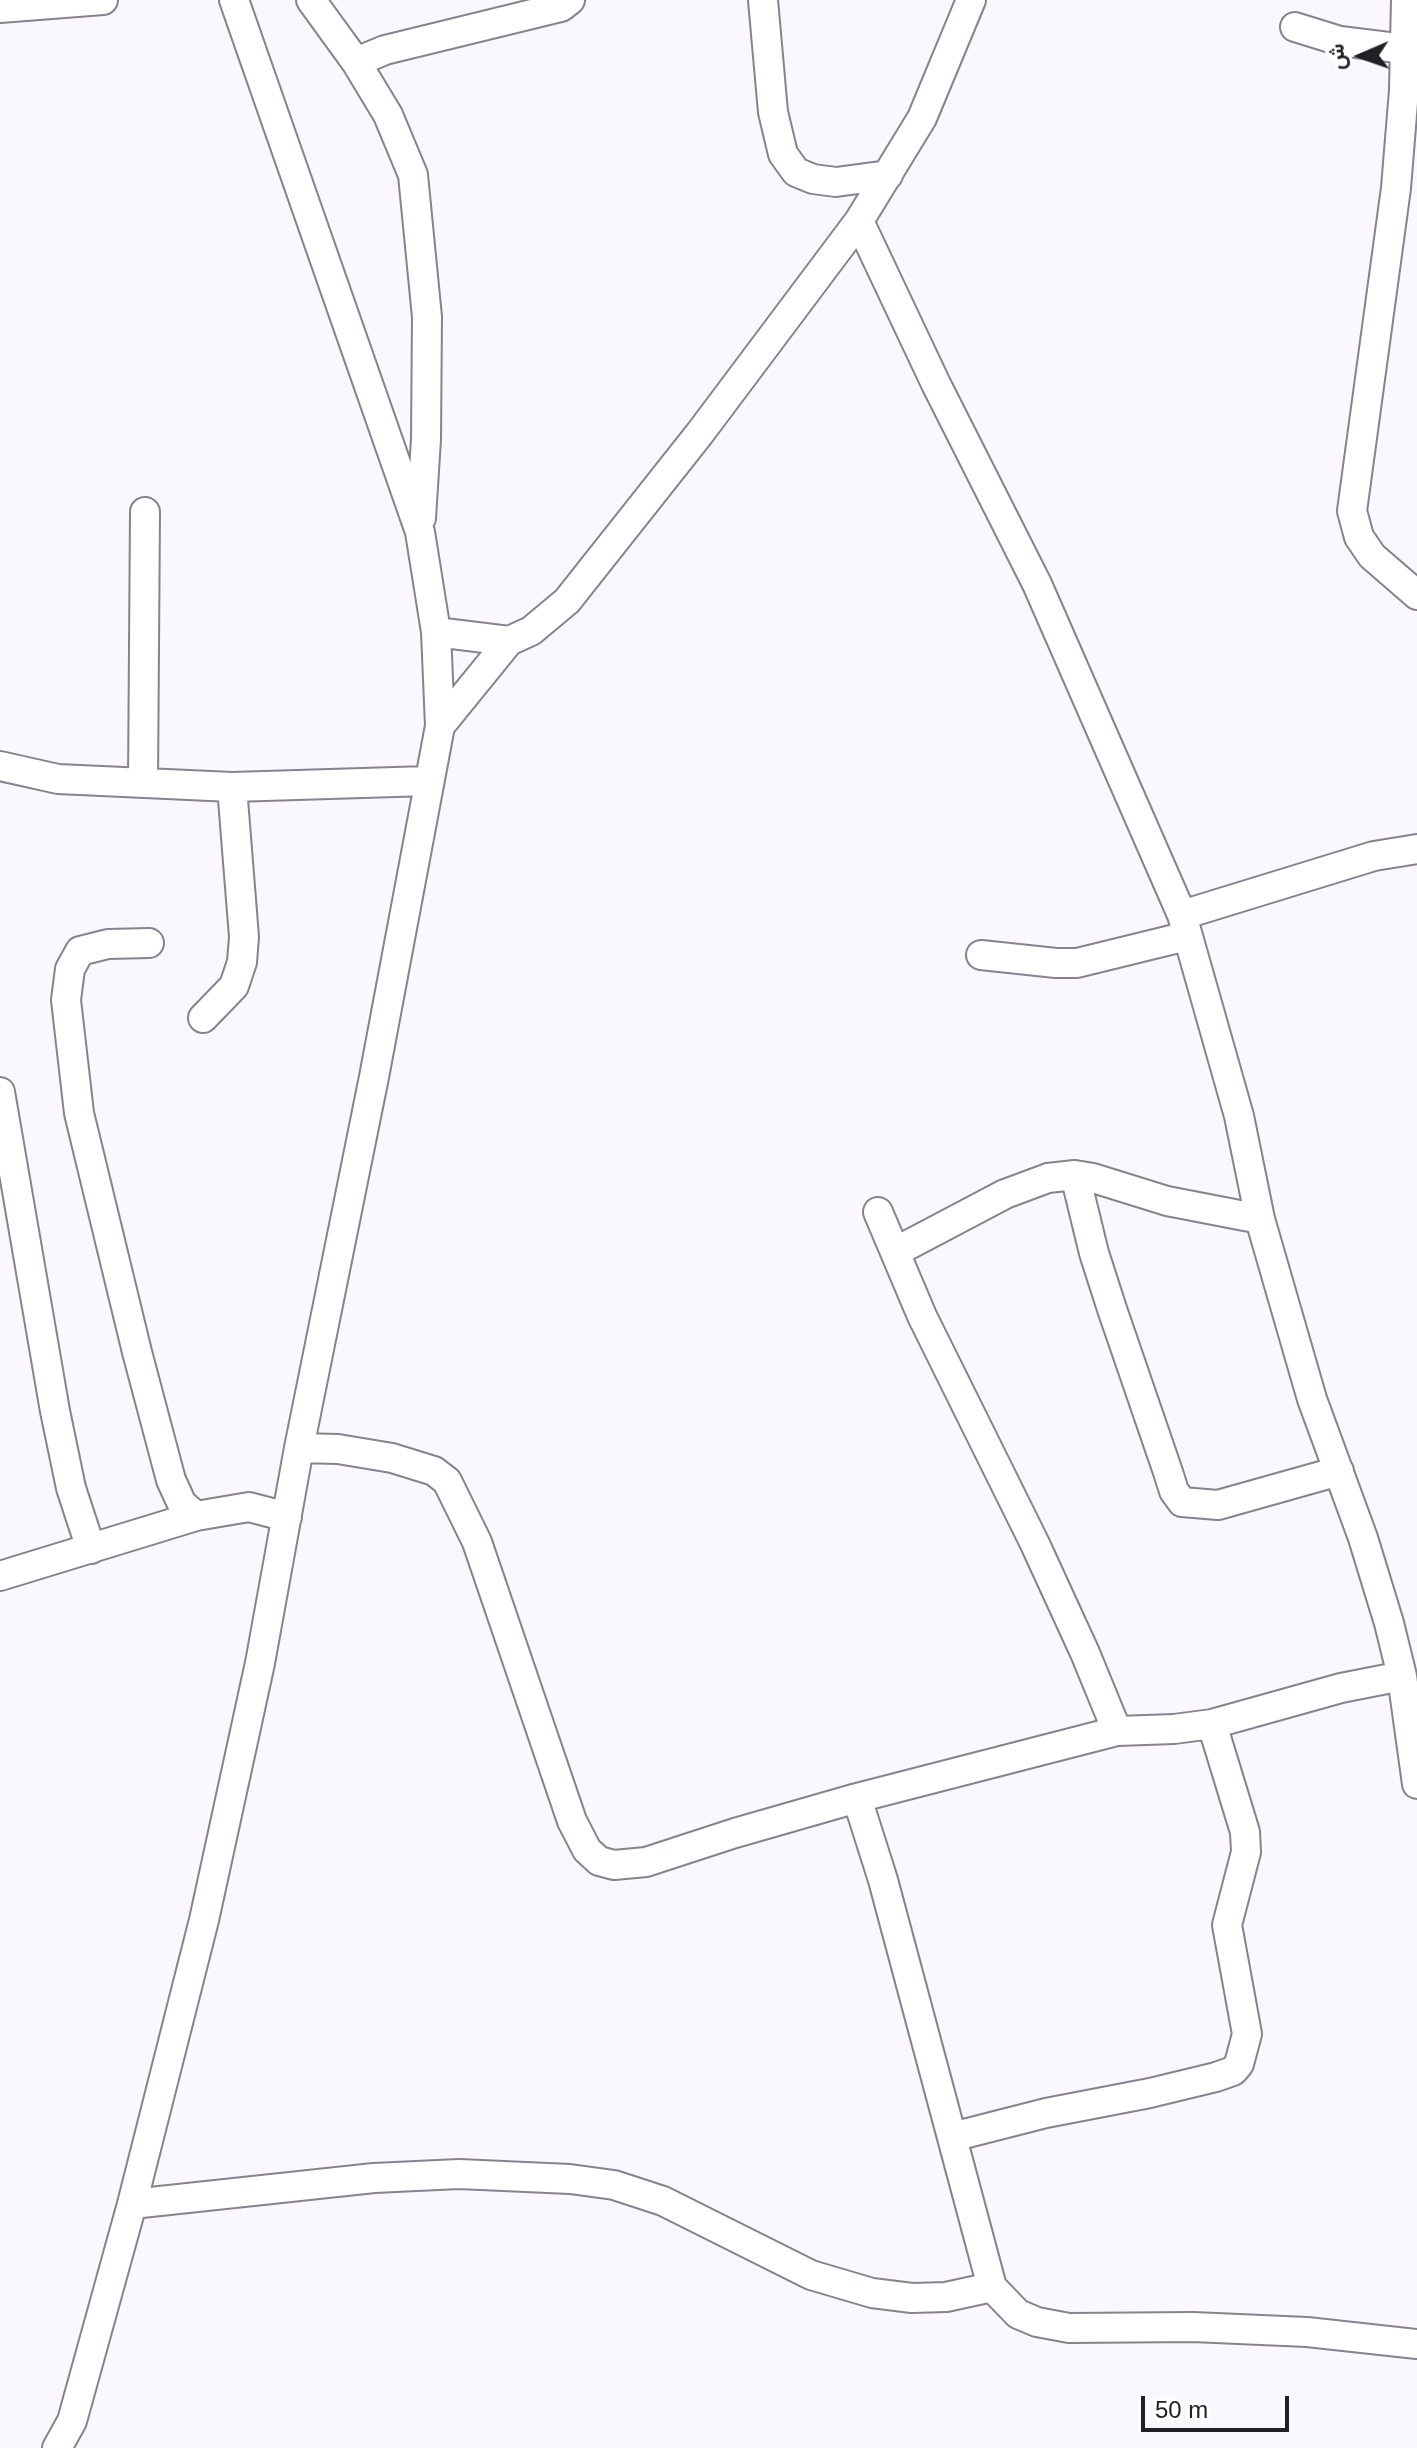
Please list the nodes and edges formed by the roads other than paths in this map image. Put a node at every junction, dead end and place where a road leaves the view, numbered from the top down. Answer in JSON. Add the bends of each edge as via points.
{"nodes":[{"id":1,"x":103,"y":0,"type":"edge"},
{"id":2,"x":234,"y":0,"type":"edge"},
{"id":3,"x":311,"y":0,"type":"edge"},
{"id":4,"x":570,"y":0,"type":"edge"},
{"id":5,"x":763,"y":0,"type":"edge"},
{"id":6,"x":971,"y":0,"type":"edge"},
{"id":7,"x":1406,"y":0,"type":"edge"},
{"id":8,"x":0,"y":8,"type":"edge"},
{"id":9,"x":1295,"y":27,"type":"dead end"},
{"id":10,"x":1405,"y":49,"type":"junction"},
{"id":11,"x":356,"y":62,"type":"junction"},
{"id":12,"x":888,"y":175,"type":"junction"},
{"id":13,"x":859,"y":221,"type":"junction"},
{"id":14,"x":145,"y":512,"type":"dead end"},
{"id":15,"x":420,"y":532,"type":"junction"},
{"id":16,"x":1417,"y":595,"type":"edge"},
{"id":17,"x":436,"y":632,"type":"junction"},
{"id":18,"x":509,"y":641,"type":"junction"},
{"id":19,"x":440,"y":726,"type":"junction"},
{"id":20,"x":0,"y":766,"type":"edge"},
{"id":21,"x":428,"y":781,"type":"junction"},
{"id":22,"x":143,"y":783,"type":"junction"},
{"id":23,"x":232,"y":787,"type":"junction"},
{"id":24,"x":1417,"y":849,"type":"edge"},
{"id":25,"x":1184,"y":926,"type":"junction"},
{"id":26,"x":149,"y":943,"type":"dead end"},
{"id":27,"x":981,"y":955,"type":"dead end"},
{"id":28,"x":203,"y":1018,"type":"dead end"},
{"id":29,"x":0,"y":1092,"type":"edge"},
{"id":30,"x":1075,"y":1175,"type":"junction"},
{"id":31,"x":878,"y":1212,"type":"dead end"},
{"id":32,"x":1260,"y":1219,"type":"junction"},
{"id":33,"x":895,"y":1252,"type":"junction"},
{"id":34,"x":299,"y":1448,"type":"junction"},
{"id":35,"x":1339,"y":1471,"type":"junction"},
{"id":36,"x":196,"y":1516,"type":"junction"},
{"id":37,"x":287,"y":1517,"type":"junction"},
{"id":38,"x":91,"y":1549,"type":"junction"},
{"id":39,"x":0,"y":1576,"type":"edge"},
{"id":40,"x":1402,"y":1676,"type":"junction"},
{"id":41,"x":1212,"y":1724,"type":"junction"},
{"id":42,"x":1117,"y":1731,"type":"junction"},
{"id":43,"x":1417,"y":1784,"type":"edge"},
{"id":44,"x":857,"y":1798,"type":"junction"},
{"id":45,"x":952,"y":2137,"type":"junction"},
{"id":46,"x":132,"y":2204,"type":"junction"},
{"id":47,"x":992,"y":2287,"type":"junction"},
{"id":48,"x":1417,"y":2344,"type":"edge"},
{"id":49,"x":72,"y":2435,"type":"edge"},
{"id":50,"x":57,"y":2448,"type":"edge"}],
"edges":[{"from":1,"to":8,"type":"street"},
{"from":2,"to":15,"type":"street"},
{"from":3,"to":11,"type":"street"},
{"from":4,"to":11,"type":"street","via":[[561,7],[385,50]]},
{"from":5,"to":12,"type":"street","via":[[773,112],[783,154],[796,172],[813,179],[836,182]]},
{"from":6,"to":12,"type":"street","via":[[922,118]]},
{"from":7,"to":10,"type":"street"},
{"from":9,"to":10,"type":"street","via":[[1340,41]]},
{"from":10,"to":16,"type":"street","via":[[1396,188],[1352,511],[1359,537],[1372,556]]},
{"from":11,"to":15,"type":"street","via":[[388,115],[413,175],[427,317]]},
{"from":12,"to":13,"type":"street"},
{"from":13,"to":18,"type":"street","via":[[567,601],[531,631]]},
{"from":13,"to":25,"type":"street","via":[[1037,584]]},
{"from":14,"to":22,"type":"street"},
{"from":15,"to":17,"type":"street"},
{"from":17,"to":18,"type":"street"},
{"from":17,"to":19,"type":"street"},
{"from":18,"to":19,"type":"street"},
{"from":19,"to":21,"type":"street"},
{"from":20,"to":22,"type":"street","via":[[58,779]]},
{"from":21,"to":23,"type":"street"},
{"from":21,"to":34,"type":"street"},
{"from":22,"to":23,"type":"street"},
{"from":23,"to":28,"type":"street","via":[[242,962],[234,986]]},
{"from":24,"to":25,"type":"street","via":[[1374,856]]},
{"from":25,"to":27,"type":"street","via":[[1077,963]]},
{"from":25,"to":32,"type":"street","via":[[1239,1116]]},
{"from":26,"to":36,"type":"street","via":[[80,951],[70,969],[66,1000],[79,1113],[137,1352],[171,1480],[182,1504]]},
{"from":29,"to":38,"type":"street","via":[[55,1411]]},
{"from":30,"to":32,"type":"street","via":[[1167,1201]]},
{"from":30,"to":33,"type":"street","via":[[1048,1178],[1005,1194]]},
{"from":30,"to":35,"type":"street","via":[[1112,1309],[1182,1502],[1218,1505]]},
{"from":31,"to":33,"type":"street"},
{"from":32,"to":35,"type":"street","via":[[1312,1399]]},
{"from":33,"to":42,"type":"street","via":[[1035,1544]]},
{"from":34,"to":37,"type":"street"},
{"from":34,"to":44,"type":"street","via":[[392,1458],[434,1471],[447,1481],[477,1542],[572,1821],[599,1861],[646,1862]]},
{"from":35,"to":40,"type":"street"},
{"from":36,"to":37,"type":"street","via":[[249,1507]]},
{"from":36,"to":38,"type":"street"},
{"from":37,"to":46,"type":"street","via":[[204,1920]]},
{"from":38,"to":39,"type":"street"},
{"from":40,"to":41,"type":"street"},
{"from":40,"to":43,"type":"street"},
{"from":41,"to":42,"type":"street"},
{"from":41,"to":45,"type":"street","via":[[1245,1832],[1244,1863],[1227,1925],[1247,2034],[1239,2064],[1216,2077]]},
{"from":42,"to":44,"type":"street"},
{"from":44,"to":45,"type":"street"},
{"from":45,"to":47,"type":"street"},
{"from":46,"to":47,"type":"street","via":[[374,2178],[471,2174],[570,2179],[614,2185],[663,2201],[811,2275],[872,2293],[946,2297]]},
{"from":46,"to":49,"type":"street"},
{"from":47,"to":48,"type":"street","via":[[1018,2314],[1069,2328],[1307,2332]]},
{"from":49,"to":50,"type":"street"}]}
